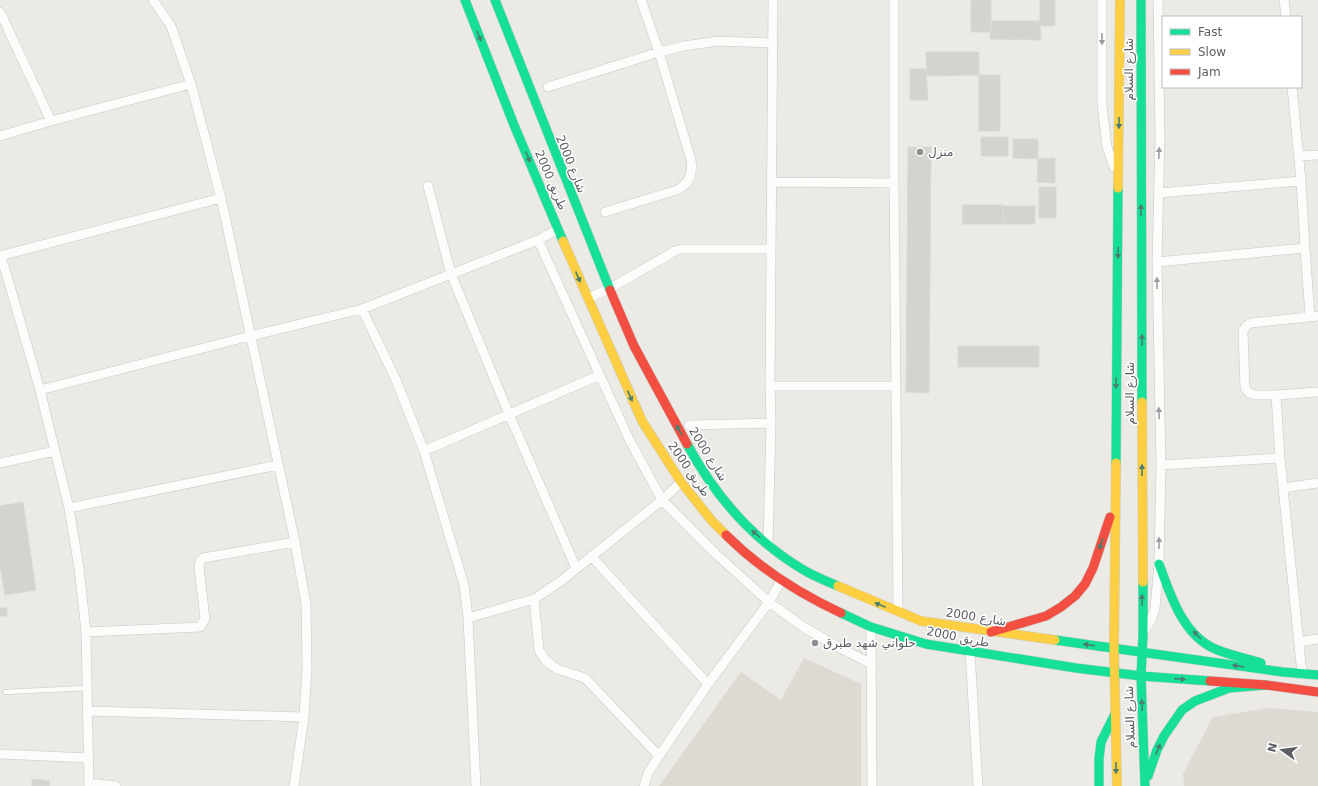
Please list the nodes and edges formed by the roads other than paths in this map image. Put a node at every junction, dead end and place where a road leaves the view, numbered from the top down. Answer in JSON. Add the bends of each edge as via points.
{"nodes":[{"id":1,"x":153,"y":0,"type":"edge"},
{"id":2,"x":465,"y":0,"type":"edge"},
{"id":3,"x":495,"y":0,"type":"edge"},
{"id":4,"x":641,"y":0,"type":"edge"},
{"id":5,"x":773,"y":0,"type":"edge"},
{"id":6,"x":894,"y":0,"type":"edge"},
{"id":7,"x":1102,"y":0,"type":"edge"},
{"id":8,"x":1120,"y":0,"type":"edge"},
{"id":9,"x":1141,"y":0,"type":"edge"},
{"id":10,"x":1158,"y":0,"type":"edge"},
{"id":11,"x":1284,"y":0,"type":"edge"},
{"id":12,"x":0,"y":12,"type":"edge"},
{"id":13,"x":1286,"y":16,"type":"edge"},
{"id":14,"x":772,"y":43,"type":"junction"},
{"id":15,"x":659,"y":52,"type":"junction"},
{"id":16,"x":191,"y":84,"type":"junction"},
{"id":17,"x":548,"y":86,"type":"dead end"},
{"id":18,"x":1292,"y":88,"type":"edge"},
{"id":19,"x":51,"y":121,"type":"junction"},
{"id":20,"x":0,"y":136,"type":"edge"},
{"id":21,"x":1318,"y":155,"type":"edge"},
{"id":22,"x":1298,"y":156,"type":"junction"},
{"id":23,"x":1300,"y":181,"type":"junction"},
{"id":24,"x":772,"y":182,"type":"junction"},
{"id":25,"x":894,"y":183,"type":"junction"},
{"id":26,"x":1119,"y":184,"type":"junction"},
{"id":27,"x":428,"y":186,"type":"dead end"},
{"id":28,"x":1158,"y":193,"type":"junction"},
{"id":29,"x":221,"y":198,"type":"junction"},
{"id":30,"x":605,"y":212,"type":"dead end"},
{"id":31,"x":558,"y":229,"type":"junction"},
{"id":32,"x":538,"y":240,"type":"junction"},
{"id":33,"x":1305,"y":248,"type":"junction"},
{"id":34,"x":771,"y":249,"type":"junction"},
{"id":35,"x":0,"y":256,"type":"edge"},
{"id":36,"x":1157,"y":262,"type":"junction"},
{"id":37,"x":3,"y":270,"type":"edge"},
{"id":38,"x":451,"y":274,"type":"junction"},
{"id":39,"x":609,"y":289,"type":"junction"},
{"id":40,"x":588,"y":298,"type":"junction"},
{"id":41,"x":362,"y":309,"type":"junction"},
{"id":42,"x":1314,"y":316,"type":"edge"},
{"id":43,"x":250,"y":336,"type":"junction"},
{"id":44,"x":600,"y":375,"type":"junction"},
{"id":45,"x":770,"y":386,"type":"junction"},
{"id":46,"x":896,"y":386,"type":"junction"},
{"id":47,"x":40,"y":390,"type":"junction"},
{"id":48,"x":1318,"y":392,"type":"edge"},
{"id":49,"x":1276,"y":395,"type":"junction"},
{"id":50,"x":509,"y":414,"type":"junction"},
{"id":51,"x":771,"y":423,"type":"junction"},
{"id":52,"x":689,"y":425,"type":"dead end"},
{"id":53,"x":424,"y":451,"type":"junction"},
{"id":54,"x":55,"y":452,"type":"junction"},
{"id":55,"x":1280,"y":458,"type":"junction"},
{"id":56,"x":0,"y":463,"type":"edge"},
{"id":57,"x":278,"y":465,"type":"junction"},
{"id":58,"x":1161,"y":465,"type":"junction"},
{"id":59,"x":681,"y":482,"type":"junction"},
{"id":60,"x":1318,"y":483,"type":"edge"},
{"id":61,"x":1283,"y":488,"type":"junction"},
{"id":62,"x":1115,"y":493,"type":"junction"},
{"id":63,"x":662,"y":500,"type":"junction"},
{"id":64,"x":69,"y":508,"type":"junction"},
{"id":65,"x":295,"y":542,"type":"junction"},
{"id":66,"x":768,"y":545,"type":"junction"},
{"id":67,"x":591,"y":556,"type":"junction"},
{"id":68,"x":1158,"y":564,"type":"junction"},
{"id":69,"x":576,"y":568,"type":"junction"},
{"id":70,"x":781,"y":581,"type":"junction"},
{"id":71,"x":534,"y":599,"type":"junction"},
{"id":72,"x":769,"y":602,"type":"junction"},
{"id":73,"x":898,"y":612,"type":"junction"},
{"id":74,"x":468,"y":618,"type":"junction"},
{"id":75,"x":871,"y":627,"type":"junction"},
{"id":76,"x":86,"y":632,"type":"junction"},
{"id":77,"x":991,"y":632,"type":"junction"},
{"id":78,"x":1142,"y":636,"type":"junction"},
{"id":79,"x":1318,"y":639,"type":"edge"},
{"id":80,"x":1299,"y":642,"type":"junction"},
{"id":81,"x":1114,"y":649,"type":"junction"},
{"id":82,"x":970,"y":652,"type":"junction"},
{"id":83,"x":1141,"y":653,"type":"junction"},
{"id":84,"x":872,"y":664,"type":"junction"},
{"id":85,"x":1283,"y":672,"type":"junction"},
{"id":86,"x":1115,"y":673,"type":"junction"},
{"id":87,"x":1302,"y":674,"type":"junction"},
{"id":88,"x":1318,"y":675,"type":"edge"},
{"id":89,"x":1141,"y":676,"type":"junction"},
{"id":90,"x":708,"y":684,"type":"junction"},
{"id":91,"x":1266,"y":685,"type":"junction"},
{"id":92,"x":88,"y":688,"type":"junction"},
{"id":93,"x":5,"y":692,"type":"dead end"},
{"id":94,"x":1318,"y":692,"type":"edge"},
{"id":95,"x":88,"y":711,"type":"junction"},
{"id":96,"x":1116,"y":712,"type":"junction"},
{"id":97,"x":304,"y":716,"type":"junction"},
{"id":98,"x":0,"y":754,"type":"edge"},
{"id":99,"x":659,"y":756,"type":"junction"},
{"id":100,"x":89,"y":758,"type":"junction"},
{"id":101,"x":89,"y":784,"type":"edge"},
{"id":102,"x":116,"y":786,"type":"edge"},
{"id":103,"x":294,"y":786,"type":"edge"},
{"id":104,"x":476,"y":786,"type":"edge"},
{"id":105,"x":644,"y":786,"type":"edge"},
{"id":106,"x":872,"y":786,"type":"edge"},
{"id":107,"x":978,"y":786,"type":"edge"},
{"id":108,"x":1099,"y":786,"type":"edge"},
{"id":109,"x":1116,"y":786,"type":"edge"},
{"id":110,"x":1145,"y":786,"type":"edge"}],
"edges":[{"from":1,"to":16,"type":"street","via":[[170,26]]},
{"from":2,"to":31,"type":"main road","name":"طريق 2000","one_way":true},
{"from":3,"to":39,"type":"main road","name":"شارع 2000"},
{"from":4,"to":15,"type":"street"},
{"from":5,"to":14,"type":"street"},
{"from":6,"to":25,"type":"street"},
{"from":7,"to":26,"type":"street","one_way":true,"via":[[1102,105],[1107,147]]},
{"from":8,"to":26,"type":"main road","name":"شارع السلام","one_way":true},
{"from":78,"to":9,"type":"main road","name":"شارع السلام","one_way":true},
{"from":28,"to":10,"type":"street","one_way":true},
{"from":11,"to":13,"type":"street"},
{"from":12,"to":19,"type":"street"},
{"from":14,"to":15,"type":"street","via":[[718,41]]},
{"from":14,"to":24,"type":"street"},
{"from":15,"to":17,"type":"street"},
{"from":15,"to":30,"type":"street","via":[[691,160],[691,175],[677,190]]},
{"from":16,"to":19,"type":"street"},
{"from":16,"to":29,"type":"street"},
{"from":18,"to":22,"type":"street"},
{"from":19,"to":20,"type":"street"},
{"from":21,"to":22,"type":"street"},
{"from":22,"to":23,"type":"street"},
{"from":23,"to":28,"type":"street"},
{"from":23,"to":33,"type":"street"},
{"from":24,"to":25,"type":"street"},
{"from":24,"to":34,"type":"street"},
{"from":25,"to":46,"type":"street"},
{"from":26,"to":62,"type":"main road","name":"شارع السلام","one_way":true},
{"from":27,"to":38,"type":"street"},
{"from":28,"to":36,"type":"street"},
{"from":29,"to":35,"type":"street"},
{"from":29,"to":43,"type":"street"},
{"from":31,"to":32,"type":"street"},
{"from":31,"to":40,"type":"main road","name":"طريق 2000","one_way":true},
{"from":32,"to":38,"type":"street"},
{"from":32,"to":44,"type":"street"},
{"from":33,"to":36,"type":"street"},
{"from":33,"to":42,"type":"street"},
{"from":34,"to":39,"type":"street","via":[[682,249]]},
{"from":34,"to":45,"type":"street"},
{"from":35,"to":37,"type":"street"},
{"from":58,"to":36,"type":"street","one_way":true},
{"from":37,"to":47,"type":"street"},
{"from":38,"to":41,"type":"street"},
{"from":38,"to":50,"type":"street"},
{"from":39,"to":40,"type":"street"},
{"from":66,"to":39,"type":"main road","name":"شارع 2000","one_way":true,"via":[[728,506],[701,469],[634,346]]},
{"from":40,"to":59,"type":"main road","name":"طريق 2000","one_way":true,"via":[[642,421]]},
{"from":41,"to":43,"type":"street"},
{"from":41,"to":53,"type":"street","via":[[396,380]]},
{"from":42,"to":49,"type":"street","via":[[1251,323],[1243,332],[1245,388],[1249,393],[1256,395]]},
{"from":43,"to":47,"type":"street"},
{"from":43,"to":57,"type":"street"},
{"from":44,"to":50,"type":"street"},
{"from":44,"to":63,"type":"street","via":[[629,439]]},
{"from":45,"to":46,"type":"street"},
{"from":45,"to":51,"type":"street"},
{"from":46,"to":73,"type":"street"},
{"from":47,"to":54,"type":"street"},
{"from":48,"to":49,"type":"street"},
{"from":49,"to":55,"type":"street"},
{"from":50,"to":53,"type":"street"},
{"from":50,"to":69,"type":"street"},
{"from":51,"to":52,"type":"street"},
{"from":51,"to":66,"type":"street"},
{"from":53,"to":74,"type":"street","via":[[464,585]]},
{"from":54,"to":56,"type":"street"},
{"from":54,"to":64,"type":"street"},
{"from":55,"to":58,"type":"street"},
{"from":55,"to":61,"type":"street"},
{"from":57,"to":64,"type":"street"},
{"from":57,"to":65,"type":"street"},
{"from":68,"to":58,"type":"street","one_way":true},
{"from":59,"to":63,"type":"street"},
{"from":59,"to":70,"type":"main road","name":"طريق 2000","via":[[712,521],[741,550]]},
{"from":60,"to":61,"type":"street"},
{"from":61,"to":80,"type":"street"},
{"from":62,"to":77,"type":"main road","one_way":true,"via":[[1108,525],[1086,584],[1062,607],[1046,616]]},
{"from":62,"to":81,"type":"main road","name":"شارع السلام"},
{"from":63,"to":67,"type":"street"},
{"from":63,"to":72,"type":"street"},
{"from":64,"to":76,"type":"street"},
{"from":65,"to":76,"type":"street","via":[[204,558],[199,567],[205,619],[200,627]]},
{"from":65,"to":97,"type":"street","via":[[306,604],[307,667]]},
{"from":73,"to":66,"type":"main road","name":"شارع 2000","one_way":true,"via":[[802,569]]},
{"from":67,"to":69,"type":"street"},
{"from":67,"to":90,"type":"street"},
{"from":68,"to":78,"type":"street","via":[[1155,608]]},
{"from":85,"to":68,"type":"main road","one_way":true,"via":[[1207,644],[1197,636],[1174,604]]},
{"from":69,"to":71,"type":"street"},
{"from":70,"to":72,"type":"street"},
{"from":70,"to":75,"type":"main road","name":"طريق 2000","via":[[817,602]]},
{"from":71,"to":74,"type":"street"},
{"from":71,"to":99,"type":"street","via":[[539,650],[546,661],[558,669],[585,678]]},
{"from":72,"to":84,"type":"street","via":[[802,626]]},
{"from":72,"to":90,"type":"street"},
{"from":73,"to":77,"type":"main road","name":"شارع 2000","via":[[921,621]]},
{"from":74,"to":104,"type":"street"},
{"from":75,"to":82,"type":"main road","name":"طريق 2000","via":[[926,644]]},
{"from":75,"to":84,"type":"street"},
{"from":76,"to":92,"type":"street"},
{"from":81,"to":77,"type":"main road","name":"شارع 2000","one_way":true},
{"from":78,"to":83,"type":"main road","name":"شارع السلام"},
{"from":79,"to":80,"type":"street"},
{"from":80,"to":87,"type":"street"},
{"from":81,"to":83,"type":"main road","name":"شارع 2000"},
{"from":81,"to":86,"type":"main road","name":"شارع السلام"},
{"from":82,"to":86,"type":"main road","name":"طريق 2000"},
{"from":82,"to":107,"type":"street"},
{"from":85,"to":83,"type":"main road","name":"شارع 2000","one_way":true},
{"from":83,"to":89,"type":"main road","name":"شارع السلام"},
{"from":84,"to":106,"type":"street"},
{"from":85,"to":87,"type":"main road"},
{"from":86,"to":89,"type":"main road","name":"طريق 2000"},
{"from":86,"to":96,"type":"main road","name":"شارع السلام"},
{"from":87,"to":88,"type":"main road"},
{"from":89,"to":91,"type":"main road","name":"طريق 2000","one_way":true},
{"from":110,"to":89,"type":"main road","name":"شارع السلام","one_way":true},
{"from":90,"to":99,"type":"street"},
{"from":91,"to":94,"type":"main road"},
{"from":110,"to":91,"type":"main road","one_way":true,"via":[[1157,750],[1182,710],[1196,701],[1229,688]]},
{"from":92,"to":93,"type":"lane"},
{"from":92,"to":95,"type":"street"},
{"from":95,"to":97,"type":"street"},
{"from":95,"to":100,"type":"street"},
{"from":96,"to":108,"type":"main road","via":[[1101,742],[1098,759]]},
{"from":96,"to":109,"type":"main road","name":"شارع السلام","one_way":true},
{"from":97,"to":103,"type":"street"},
{"from":98,"to":100,"type":"street"},
{"from":99,"to":105,"type":"street","via":[[648,773]]},
{"from":100,"to":101,"type":"street"},
{"from":101,"to":102,"type":"street"}]}
